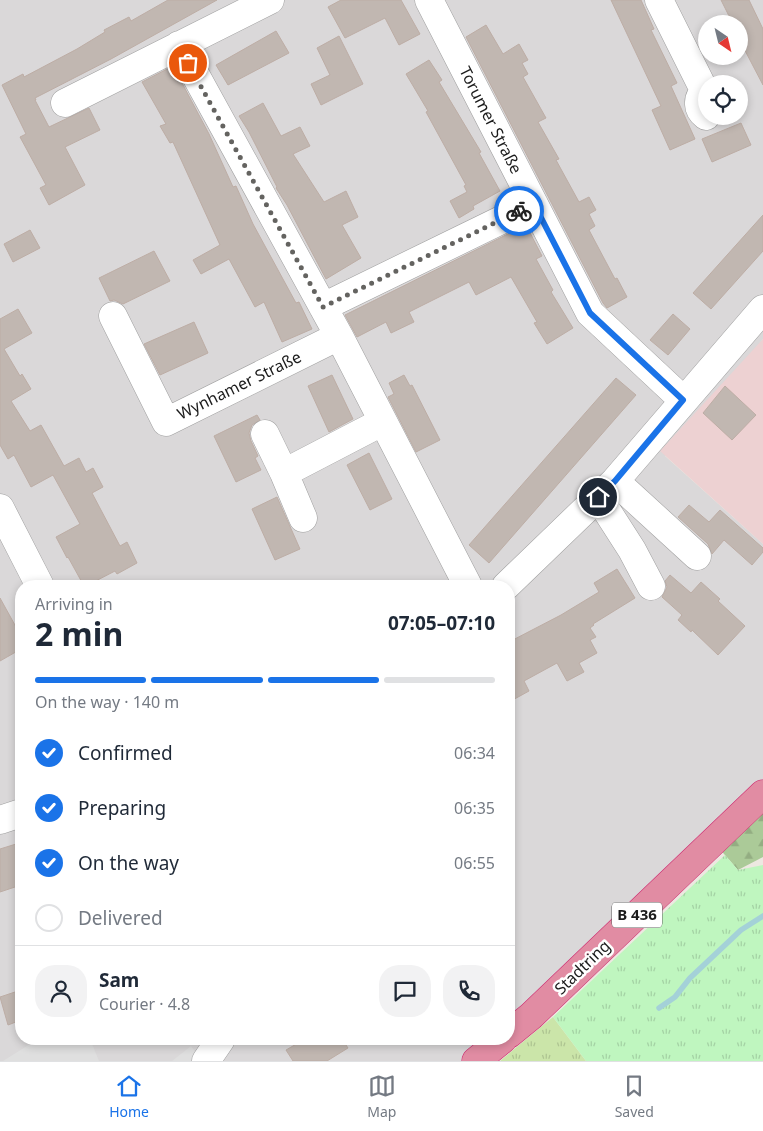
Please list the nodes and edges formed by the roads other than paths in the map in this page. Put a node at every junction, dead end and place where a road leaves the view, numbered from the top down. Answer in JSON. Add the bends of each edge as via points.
{"nodes":[{"id":1,"x":270,"y":0,"type":"edge"},
{"id":2,"x":429,"y":0,"type":"edge"},
{"id":3,"x":659,"y":0,"type":"edge"},
{"id":4,"x":179,"y":45,"type":"junction"},
{"id":5,"x":698,"y":86,"type":"edge"},
{"id":6,"x":65,"y":103,"type":"dead end"},
{"id":7,"x":534,"y":204,"type":"junction"},
{"id":8,"x":323,"y":307,"type":"junction"},
{"id":9,"x":763,"y":309,"type":"edge"},
{"id":10,"x":113,"y":316,"type":"dead end"},
{"id":11,"x":339,"y":336,"type":"junction"},
{"id":12,"x":683,"y":400,"type":"junction"},
{"id":13,"x":382,"y":422,"type":"junction"},
{"id":14,"x":265,"y":434,"type":"dead end"},
{"id":15,"x":284,"y":473,"type":"junction"},
{"id":16,"x":606,"y":489,"type":"junction"},
{"id":17,"x":0,"y":508,"type":"edge"},
{"id":18,"x":303,"y":518,"type":"dead end"},
{"id":19,"x":696,"y":556,"type":"dead end"},
{"id":20,"x":37,"y":580,"type":"edge"},
{"id":21,"x":465,"y":580,"type":"edge"},
{"id":22,"x":512,"y":580,"type":"edge"},
{"id":23,"x":651,"y":586,"type":"dead end"},
{"id":24,"x":763,"y":794,"type":"edge"},
{"id":25,"x":15,"y":815,"type":"edge"},
{"id":26,"x":0,"y":820,"type":"edge"},
{"id":27,"x":515,"y":1029,"type":"edge"},
{"id":28,"x":217,"y":1045,"type":"edge"},
{"id":29,"x":496,"y":1045,"type":"edge"},
{"id":30,"x":206,"y":1061,"type":"edge"},
{"id":31,"x":476,"y":1061,"type":"edge"}],
"edges":[{"from":1,"to":4,"type":"street"},
{"from":2,"to":7,"type":"street","name":"Torumer Straße"},
{"from":3,"to":5,"type":"street"},
{"from":4,"to":6,"type":"street"},
{"from":4,"to":8,"type":"street"},
{"from":7,"to":8,"type":"street"},
{"from":7,"to":12,"type":"street","name":"Torumer Straße","via":[[590,313]]},
{"from":8,"to":11,"type":"street"},
{"from":9,"to":12,"type":"street"},
{"from":10,"to":11,"type":"street","name":"Wynhamer Straße","via":[[166,422]]},
{"from":11,"to":13,"type":"street"},
{"from":12,"to":16,"type":"street"},
{"from":13,"to":15,"type":"street"},
{"from":13,"to":21,"type":"street"},
{"from":14,"to":15,"type":"street"},
{"from":15,"to":18,"type":"street"},
{"from":16,"to":19,"type":"street"},
{"from":16,"to":22,"type":"street"},
{"from":16,"to":23,"type":"street"},
{"from":17,"to":20,"type":"street"},
{"from":24,"to":27,"type":"highway","name":"Stadtring","number":"B 436"},
{"from":25,"to":26,"type":"street"},
{"from":28,"to":30,"type":"street"},
{"from":29,"to":31,"type":"highway"}]}
